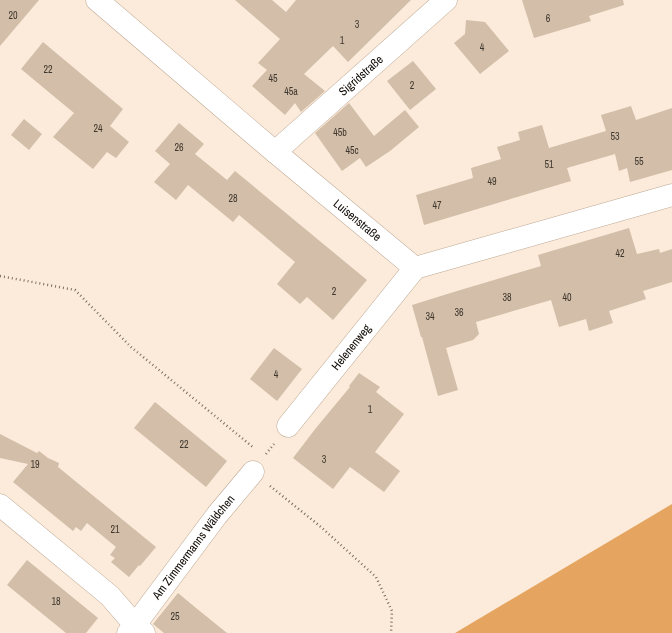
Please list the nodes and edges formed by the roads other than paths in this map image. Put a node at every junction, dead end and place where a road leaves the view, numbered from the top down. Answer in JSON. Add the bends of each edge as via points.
{"nodes":[{"id":1,"x":97,"y":0,"type":"edge"},
{"id":2,"x":446,"y":0,"type":"edge"},
{"id":3,"x":275,"y":152,"type":"junction"},
{"id":4,"x":672,"y":195,"type":"edge"},
{"id":5,"x":415,"y":268,"type":"junction"},
{"id":6,"x":288,"y":426,"type":"road end"},
{"id":7,"x":258,"y":464,"type":"road end"},
{"id":8,"x":0,"y":505,"type":"edge"},
{"id":9,"x":136,"y":630,"type":"edge"}],
"edges":[{"from":1,"to":3,"type":"street","name":"Luisenstraße"},
{"from":2,"to":3,"type":"street","name":"Sigridstraße"},
{"from":3,"to":5,"type":"street","name":"Luisenstraße"},
{"from":4,"to":5,"type":"street"},
{"from":5,"to":6,"type":"street","name":"Helenenweg"},
{"from":7,"to":9,"type":"street","name":"Am Zimmermanns Wäldchen","via":[[218,515]]},
{"from":8,"to":9,"type":"street","name":"Am Zimmermanns Wäldchen","via":[[110,596]]}]}
